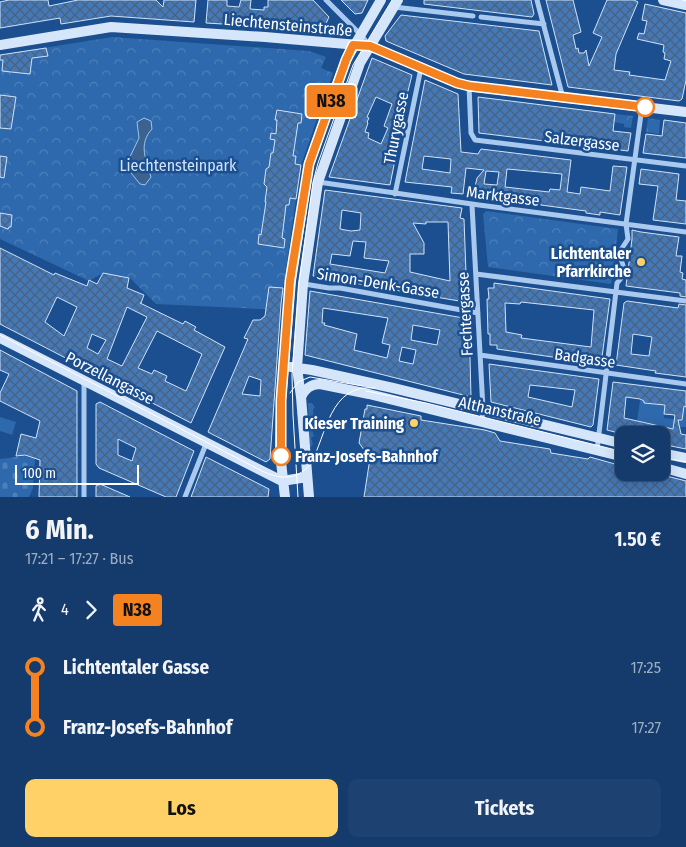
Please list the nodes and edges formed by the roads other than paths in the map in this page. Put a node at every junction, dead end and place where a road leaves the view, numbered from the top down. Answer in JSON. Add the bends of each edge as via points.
{"nodes":[{"id":1,"x":326,"y":0,"type":"edge"},
{"id":2,"x":380,"y":0,"type":"edge"},
{"id":3,"x":537,"y":0,"type":"edge"},
{"id":4,"x":663,"y":0,"type":"edge"},
{"id":5,"x":396,"y":3,"type":"edge"},
{"id":6,"x":686,"y":5,"type":"edge"},
{"id":7,"x":473,"y":16,"type":"dead end"},
{"id":8,"x":481,"y":17,"type":"dead end"},
{"id":9,"x":544,"y":24,"type":"junction"},
{"id":10,"x":360,"y":34,"type":"junction"},
{"id":11,"x":0,"y":44,"type":"edge"},
{"id":12,"x":353,"y":45,"type":"junction"},
{"id":13,"x":370,"y":46,"type":"junction"},
{"id":14,"x":421,"y":68,"type":"junction"},
{"id":15,"x":469,"y":86,"type":"junction"},
{"id":16,"x":563,"y":98,"type":"junction"},
{"id":17,"x":642,"y":107,"type":"junction"},
{"id":18,"x":686,"y":112,"type":"edge"},
{"id":19,"x":635,"y":160,"type":"junction"},
{"id":20,"x":686,"y":166,"type":"edge"},
{"id":21,"x":318,"y":182,"type":"junction"},
{"id":22,"x":395,"y":194,"type":"junction"},
{"id":23,"x":472,"y":204,"type":"junction"},
{"id":24,"x":626,"y":224,"type":"junction"},
{"id":25,"x":686,"y":232,"type":"edge"},
{"id":26,"x":476,"y":274,"type":"junction"},
{"id":27,"x":302,"y":284,"type":"junction"},
{"id":28,"x":616,"y":292,"type":"junction"},
{"id":29,"x":686,"y":301,"type":"edge"},
{"id":30,"x":478,"y":313,"type":"junction"},
{"id":31,"x":0,"y":338,"type":"edge"},
{"id":32,"x":480,"y":355,"type":"junction"},
{"id":33,"x":297,"y":368,"type":"junction"},
{"id":34,"x":285,"y":372,"type":"junction"},
{"id":35,"x":606,"y":374,"type":"junction"},
{"id":36,"x":84,"y":382,"type":"junction"},
{"id":37,"x":686,"y":384,"type":"edge"},
{"id":38,"x":371,"y":389,"type":"junction"},
{"id":39,"x":301,"y":397,"type":"junction"},
{"id":40,"x":483,"y":409,"type":"junction"},
{"id":41,"x":482,"y":422,"type":"junction"},
{"id":42,"x":598,"y":437,"type":"junction"},
{"id":43,"x":615,"y":442,"type":"edge"},
{"id":44,"x":206,"y":444,"type":"junction"},
{"id":45,"x":596,"y":450,"type":"junction"},
{"id":46,"x":615,"y":455,"type":"edge"},
{"id":47,"x":670,"y":455,"type":"edge"},
{"id":48,"x":686,"y":458,"type":"edge"},
{"id":49,"x":670,"y":470,"type":"edge"},
{"id":50,"x":686,"y":474,"type":"edge"},
{"id":51,"x":307,"y":477,"type":"junction"},
{"id":52,"x":282,"y":481,"type":"junction"},
{"id":53,"x":84,"y":497,"type":"edge"},
{"id":54,"x":184,"y":497,"type":"edge"},
{"id":55,"x":285,"y":497,"type":"edge"},
{"id":56,"x":309,"y":497,"type":"edge"}],
"edges":[{"from":1,"to":10,"type":"street"},
{"from":2,"to":10,"type":"street"},
{"from":3,"to":9,"type":"street"},
{"from":4,"to":6,"type":"street"},
{"from":5,"to":7,"type":"street"},
{"from":5,"to":13,"type":"street"},
{"from":8,"to":9,"type":"street"},
{"from":9,"to":16,"type":"street"},
{"from":10,"to":12,"type":"street"},
{"from":10,"to":13,"type":"street"},
{"from":11,"to":12,"type":"street","name":"Liechtensteinstraße","via":[[111,27]]},
{"from":12,"to":13,"type":"street","name":"Liechtensteinstraße"},
{"from":12,"to":34,"type":"street","via":[[309,164],[290,281]]},
{"from":13,"to":14,"type":"street","name":"Liechtensteinstraße"},
{"from":13,"to":21,"type":"street","via":[[353,79]]},
{"from":14,"to":15,"type":"street","name":"Liechtensteinstraße"},
{"from":14,"to":22,"type":"street","name":"Thurygasse"},
{"from":15,"to":16,"type":"street","name":"Liechtensteinstraße"},
{"from":15,"to":19,"type":"street","name":"Salzergasse","via":[[471,133],[475,140]]},
{"from":16,"to":17,"type":"street","name":"Liechtensteinstraße"},
{"from":17,"to":18,"type":"street","name":"Liechtensteinstraße"},
{"from":17,"to":19,"type":"street"},
{"from":19,"to":20,"type":"street","name":"Salzergasse"},
{"from":19,"to":24,"type":"street"},
{"from":21,"to":22,"type":"street","name":"Marktgasse"},
{"from":21,"to":27,"type":"street"},
{"from":22,"to":23,"type":"street","name":"Marktgasse"},
{"from":23,"to":24,"type":"street","name":"Marktgasse"},
{"from":23,"to":26,"type":"street","name":"Fechtergasse"},
{"from":24,"to":25,"type":"street","name":"Marktgasse"},
{"from":24,"to":28,"type":"street","via":[[628,239],[619,253],[625,267],[624,274],[617,283]]},
{"from":26,"to":28,"type":"street"},
{"from":26,"to":30,"type":"street","name":"Fechtergasse"},
{"from":27,"to":30,"type":"street","name":"Simon-Denk-Gasse","via":[[349,289]]},
{"from":27,"to":33,"type":"street"},
{"from":28,"to":29,"type":"street"},
{"from":28,"to":35,"type":"street"},
{"from":30,"to":32,"type":"street","name":"Fechtergasse"},
{"from":31,"to":36,"type":"street","name":"Porzellangasse"},
{"from":32,"to":35,"type":"street","name":"Badgasse"},
{"from":32,"to":40,"type":"street","name":"Fechtergasse"},
{"from":33,"to":34,"type":"street","via":[[288,368]]},
{"from":33,"to":38,"type":"street"},
{"from":33,"to":39,"type":"street"},
{"from":34,"to":52,"type":"street","via":[[280,431]]},
{"from":35,"to":37,"type":"street","name":"Badgasse"},
{"from":35,"to":42,"type":"street"},
{"from":36,"to":44,"type":"street","name":"Porzellangasse"},
{"from":36,"to":53,"type":"street"},
{"from":38,"to":39,"type":"street","via":[[315,384]]},
{"from":38,"to":40,"type":"street","name":"Althanstraße"},
{"from":38,"to":41,"type":"street","name":"Althanstraße"},
{"from":39,"to":51,"type":"street"},
{"from":40,"to":41,"type":"street","name":"Fechtergasse"},
{"from":40,"to":42,"type":"street","name":"Althanstraße"},
{"from":41,"to":45,"type":"street","name":"Althanstraße"},
{"from":42,"to":43,"type":"street","name":"Althanstraße"},
{"from":42,"to":45,"type":"street"},
{"from":44,"to":52,"type":"street","name":"Porzellangasse"},
{"from":44,"to":54,"type":"street"},
{"from":45,"to":46,"type":"street","name":"Althanstraße"},
{"from":47,"to":48,"type":"street"},
{"from":49,"to":50,"type":"street"},
{"from":51,"to":52,"type":"street"},
{"from":51,"to":56,"type":"street"},
{"from":52,"to":55,"type":"street"}]}
